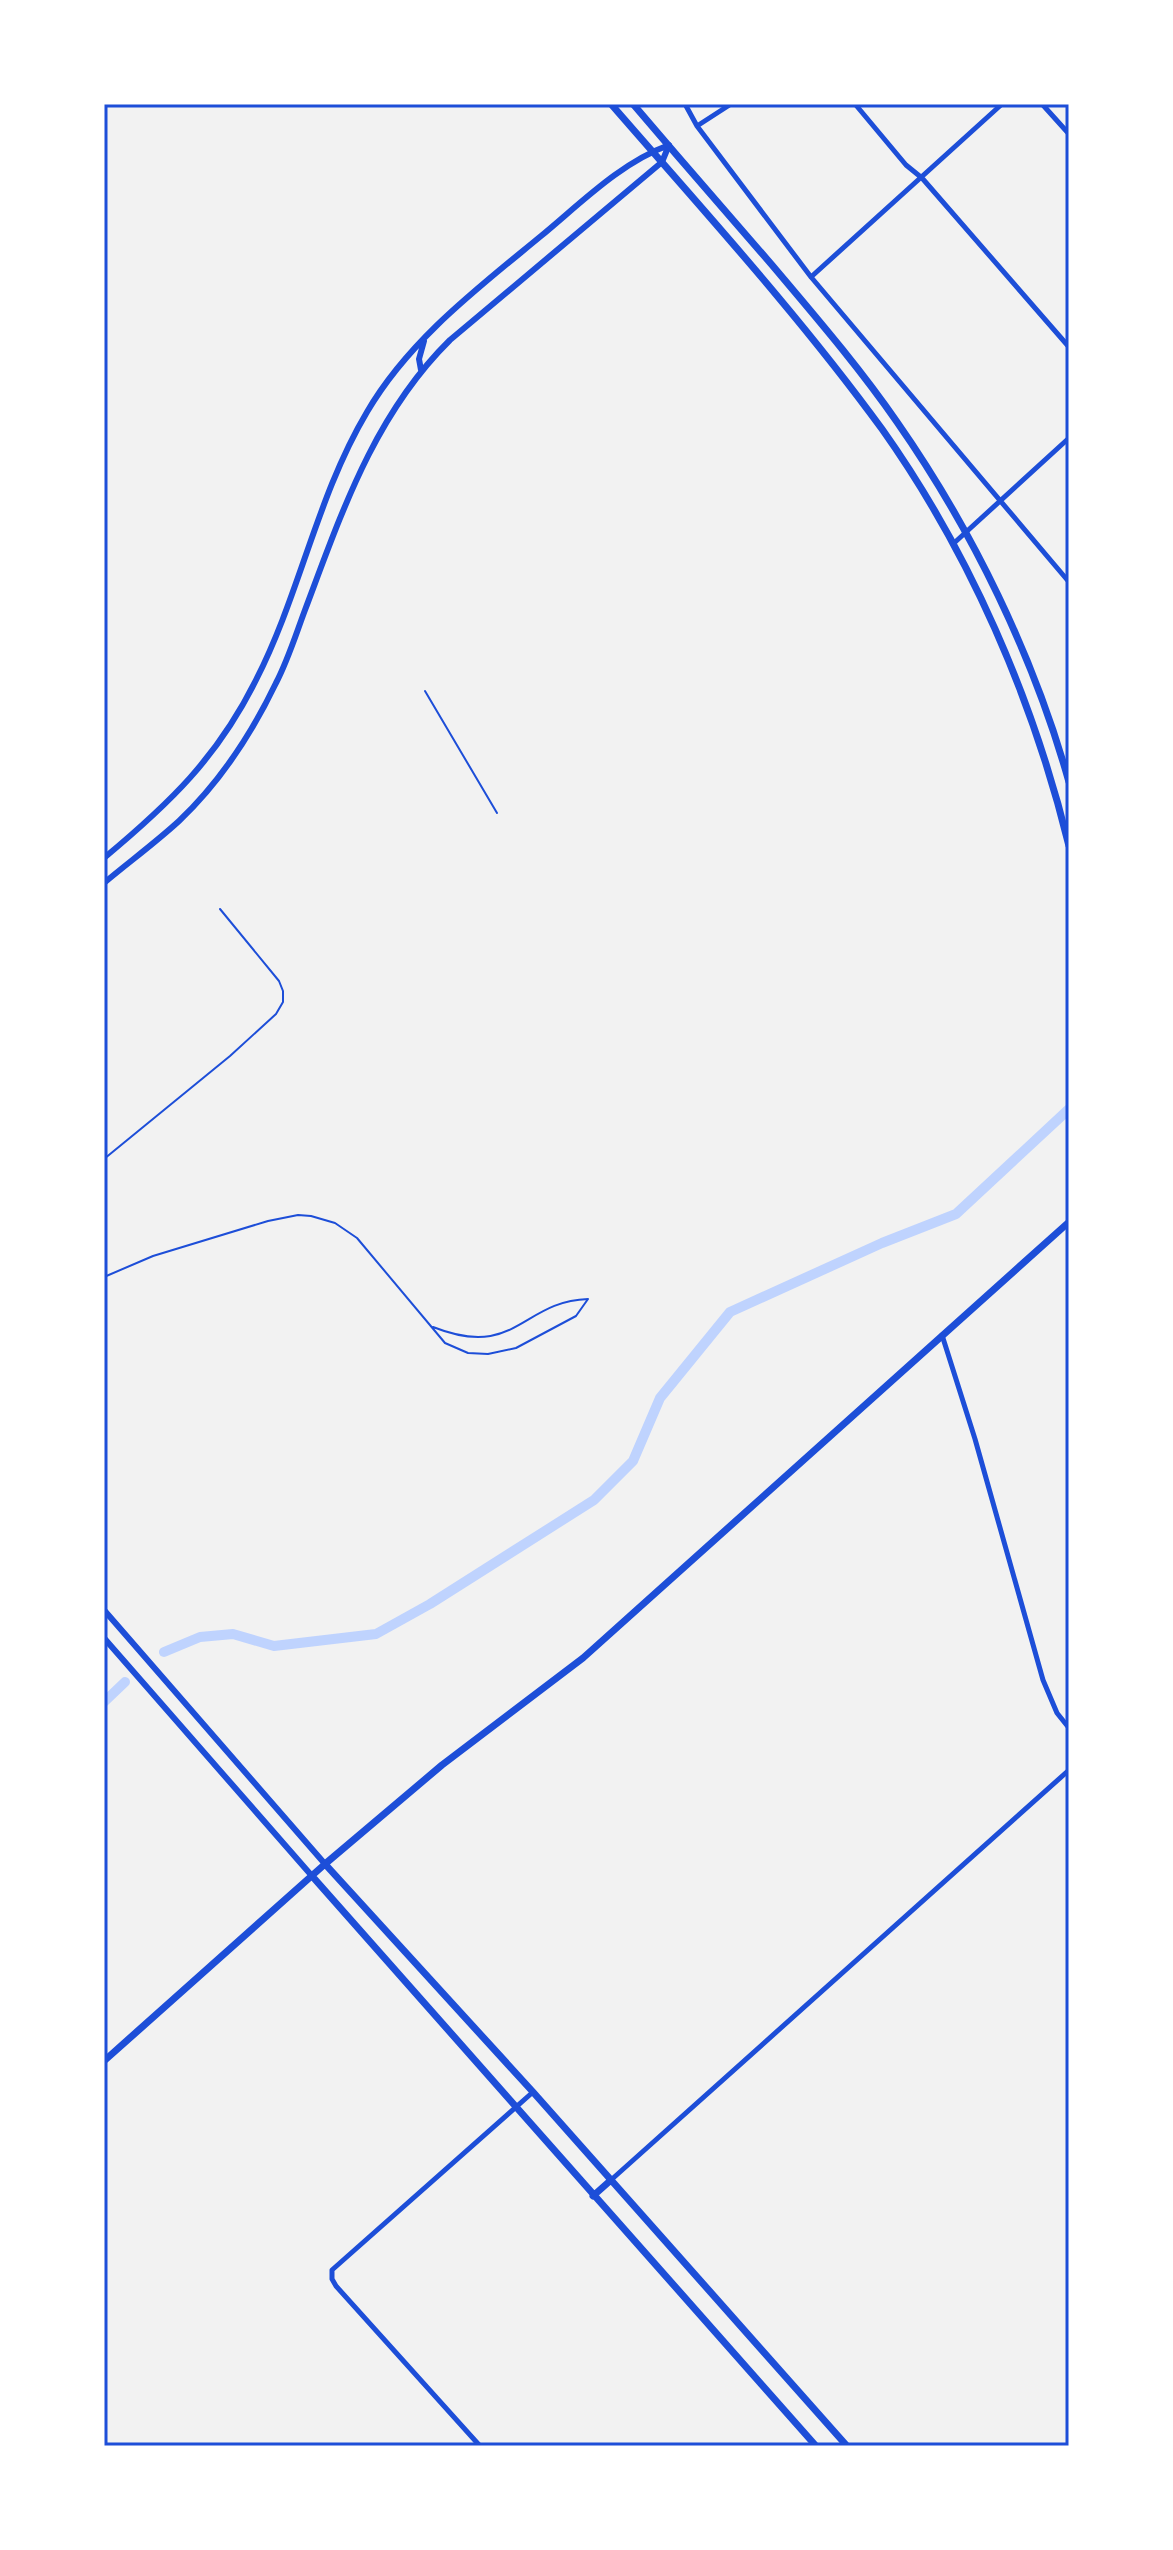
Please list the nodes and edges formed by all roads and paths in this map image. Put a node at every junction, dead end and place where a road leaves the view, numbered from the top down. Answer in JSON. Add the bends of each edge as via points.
{"nodes":[{"id":1,"x":611,"y":104,"type":"edge"},
{"id":2,"x":633,"y":104,"type":"edge"},
{"id":3,"x":685,"y":104,"type":"edge"},
{"id":4,"x":731,"y":104,"type":"edge"},
{"id":5,"x":855,"y":104,"type":"edge"},
{"id":6,"x":1002,"y":104,"type":"edge"},
{"id":7,"x":1042,"y":104,"type":"edge"},
{"id":8,"x":697,"y":126,"type":"junction"},
{"id":9,"x":1069,"y":134,"type":"edge"},
{"id":10,"x":669,"y":145,"type":"junction"},
{"id":11,"x":652,"y":151,"type":"junction"},
{"id":12,"x":662,"y":162,"type":"junction"},
{"id":13,"x":922,"y":178,"type":"junction"},
{"id":14,"x":811,"y":277,"type":"junction"},
{"id":15,"x":425,"y":338,"type":"junction"},
{"id":16,"x":1069,"y":347,"type":"edge"},
{"id":17,"x":421,"y":370,"type":"junction"},
{"id":18,"x":1069,"y":438,"type":"edge"},
{"id":19,"x":999,"y":501,"type":"junction"},
{"id":20,"x":966,"y":533,"type":"junction"},
{"id":21,"x":952,"y":545,"type":"junction"},
{"id":22,"x":1069,"y":582,"type":"edge"},
{"id":23,"x":425,"y":691,"type":"dead end"},
{"id":24,"x":243,"y":705,"type":"junction"},
{"id":25,"x":260,"y":715,"type":"junction"},
{"id":26,"x":1069,"y":782,"type":"edge"},
{"id":27,"x":497,"y":813,"type":"dead end"},
{"id":28,"x":1069,"y":843,"type":"edge"},
{"id":29,"x":104,"y":858,"type":"edge"},
{"id":30,"x":104,"y":883,"type":"edge"},
{"id":31,"x":220,"y":909,"type":"dead end"},
{"id":32,"x":104,"y":1159,"type":"edge"},
{"id":33,"x":1069,"y":1222,"type":"edge"},
{"id":34,"x":104,"y":1277,"type":"edge"},
{"id":35,"x":433,"y":1327,"type":"junction"},
{"id":36,"x":942,"y":1335,"type":"junction"},
{"id":37,"x":104,"y":1610,"type":"edge"},
{"id":38,"x":104,"y":1638,"type":"edge"},
{"id":39,"x":136,"y":1647,"type":"junction"},
{"id":40,"x":123,"y":1659,"type":"junction"},
{"id":41,"x":1069,"y":1728,"type":"edge"},
{"id":42,"x":1069,"y":1770,"type":"edge"},
{"id":43,"x":325,"y":1864,"type":"junction"},
{"id":44,"x":312,"y":1876,"type":"junction"},
{"id":45,"x":104,"y":2061,"type":"edge"},
{"id":46,"x":533,"y":2092,"type":"junction"},
{"id":47,"x":516,"y":2108,"type":"junction"},
{"id":48,"x":611,"y":2180,"type":"junction"},
{"id":49,"x":593,"y":2196,"type":"junction"},
{"id":50,"x":480,"y":2446,"type":"edge"},
{"id":51,"x":816,"y":2446,"type":"edge"},
{"id":52,"x":847,"y":2446,"type":"edge"}],
"edges":[{"from":1,"to":11,"type":"main road"},
{"from":2,"to":10,"type":"main road"},
{"from":3,"to":8,"type":"street"},
{"from":4,"to":8,"type":"street"},
{"from":5,"to":13,"type":"street"},
{"from":6,"to":13,"type":"street"},
{"from":7,"to":9,"type":"street"},
{"from":8,"to":14,"type":"street"},
{"from":10,"to":11,"type":"street"},
{"from":10,"to":12,"type":"street"},
{"from":10,"to":20,"type":"main road","via":[[868,382]]},
{"from":11,"to":12,"type":"main road"},
{"from":11,"to":15,"type":"street","via":[[506,265]]},
{"from":12,"to":17,"type":"street"},
{"from":12,"to":21,"type":"main road","via":[[883,431]]},
{"from":13,"to":14,"type":"street"},
{"from":13,"to":16,"type":"street"},
{"from":14,"to":19,"type":"street"},
{"from":15,"to":17,"type":"street"},
{"from":15,"to":24,"type":"street","via":[[388,380],[345,453]]},
{"from":17,"to":25,"type":"street","via":[[355,478]]},
{"from":18,"to":19,"type":"street"},
{"from":19,"to":20,"type":"street"},
{"from":19,"to":22,"type":"street"},
{"from":20,"to":21,"type":"street"},
{"from":20,"to":26,"type":"main road","via":[[1038,687]]},
{"from":21,"to":28,"type":"main road","via":[[1026,704]]},
{"from":23,"to":27,"type":"lane"},
{"from":24,"to":25,"type":"street"},
{"from":24,"to":29,"type":"street","via":[[182,789]]},
{"from":25,"to":30,"type":"street","via":[[196,803]]},
{"from":31,"to":32,"type":"lane","via":[[279,981],[279,1010]]},
{"from":33,"to":36,"type":"main road"},
{"from":34,"to":35,"type":"lane","via":[[153,1256],[268,1221],[311,1216],[335,1223],[357,1238]]},
{"from":35,"to":35,"type":"lane","via":[[445,1343],[468,1353],[502,1352],[576,1316],[588,1299],[569,1299],[484,1339]]},
{"from":36,"to":41,"type":"street","via":[[1043,1680]]},
{"from":36,"to":43,"type":"main road","via":[[583,1658],[442,1765]]},
{"from":37,"to":39,"type":"street"},
{"from":38,"to":40,"type":"street"},
{"from":39,"to":40,"type":"street"},
{"from":39,"to":43,"type":"street"},
{"from":40,"to":44,"type":"street"},
{"from":42,"to":48,"type":"street"},
{"from":43,"to":44,"type":"main road"},
{"from":43,"to":46,"type":"main road"},
{"from":44,"to":45,"type":"main road"},
{"from":44,"to":47,"type":"main road"},
{"from":46,"to":47,"type":"street"},
{"from":46,"to":48,"type":"main road"},
{"from":47,"to":49,"type":"main road"},
{"from":47,"to":50,"type":"street","via":[[332,2270],[336,2286]]},
{"from":48,"to":49,"type":"main road"},
{"from":48,"to":52,"type":"main road"},
{"from":49,"to":51,"type":"main road"}]}
